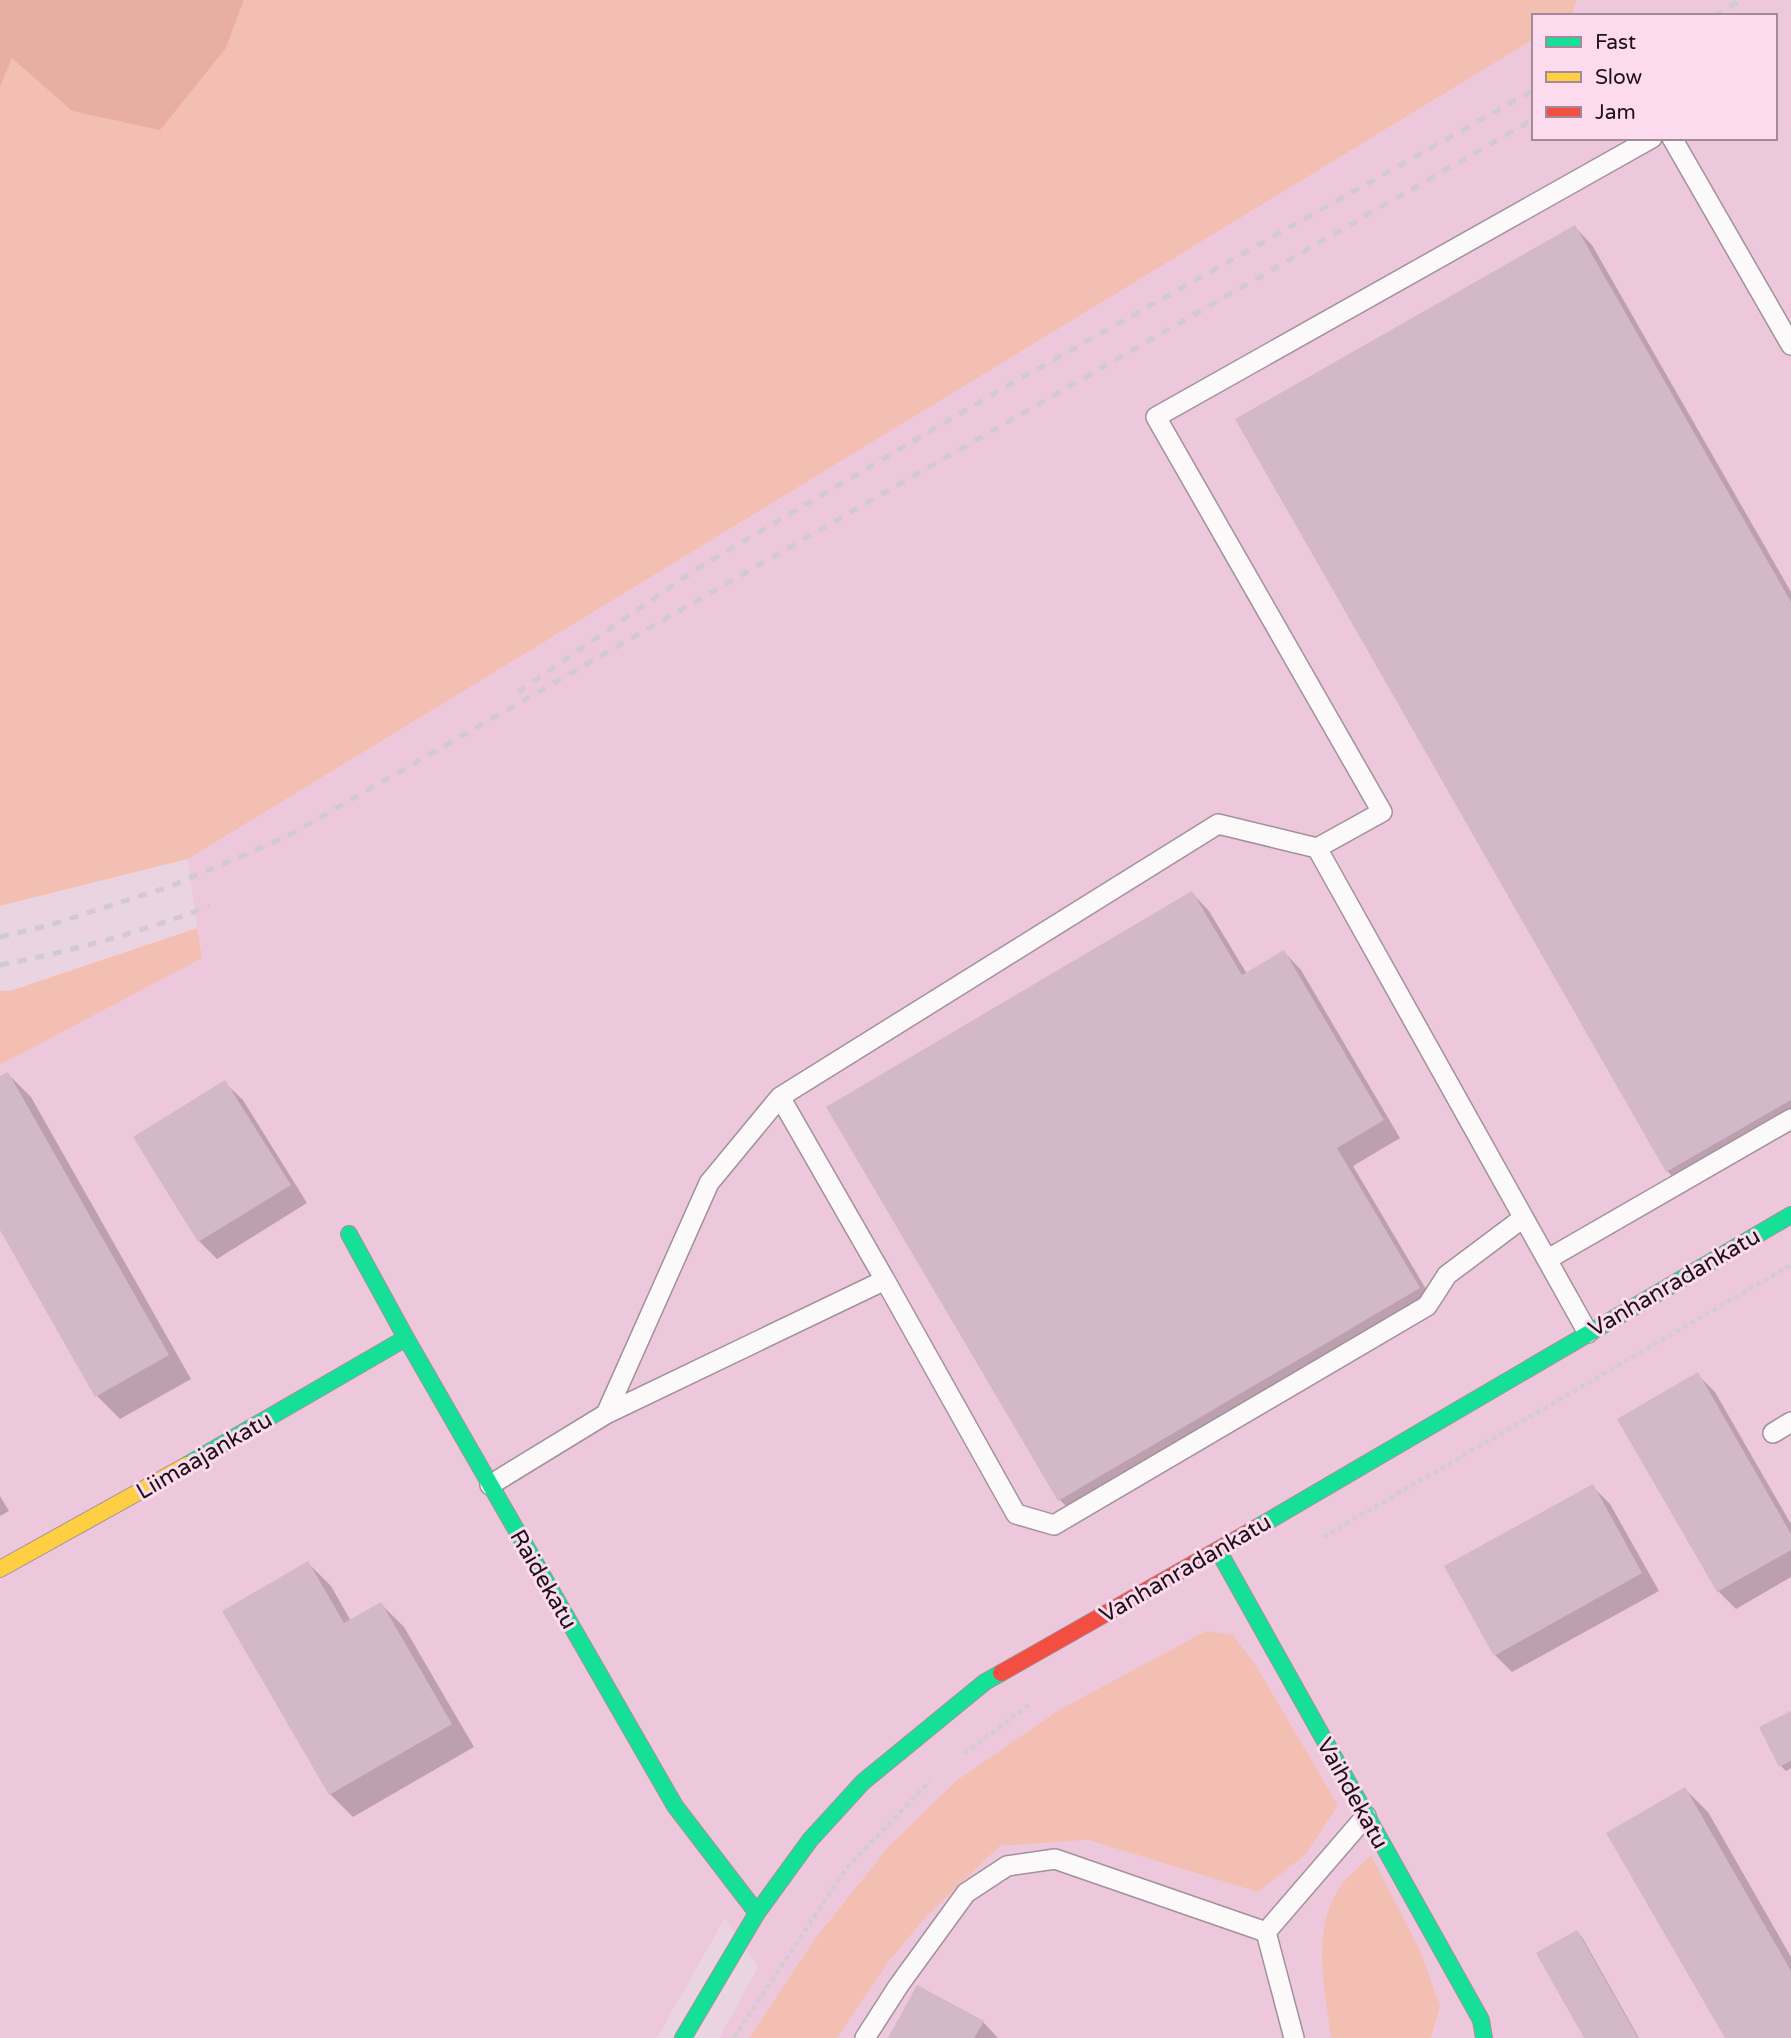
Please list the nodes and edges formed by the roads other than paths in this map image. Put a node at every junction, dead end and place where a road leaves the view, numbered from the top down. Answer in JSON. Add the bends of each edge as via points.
{"nodes":[{"id":1,"x":1648,"y":140,"type":"edge"},
{"id":2,"x":1673,"y":140,"type":"edge"},
{"id":3,"x":1791,"y":345,"type":"edge"},
{"id":4,"x":1317,"y":848,"type":"junction"},
{"id":5,"x":780,"y":1097,"type":"junction"},
{"id":6,"x":1791,"y":1119,"type":"edge"},
{"id":7,"x":1791,"y":1215,"type":"edge"},
{"id":8,"x":1523,"y":1218,"type":"junction"},
{"id":9,"x":349,"y":1234,"type":"dead end"},
{"id":10,"x":1548,"y":1259,"type":"junction"},
{"id":11,"x":885,"y":1280,"type":"junction"},
{"id":12,"x":1587,"y":1333,"type":"junction"},
{"id":13,"x":406,"y":1338,"type":"junction"},
{"id":14,"x":606,"y":1414,"type":"junction"},
{"id":15,"x":1791,"y":1422,"type":"edge"},
{"id":16,"x":1773,"y":1433,"type":"dead end"},
{"id":17,"x":490,"y":1485,"type":"junction"},
{"id":18,"x":1218,"y":1550,"type":"junction"},
{"id":19,"x":0,"y":1569,"type":"edge"},
{"id":20,"x":1366,"y":1816,"type":"junction"},
{"id":21,"x":757,"y":1913,"type":"junction"},
{"id":22,"x":1266,"y":1932,"type":"junction"},
{"id":23,"x":683,"y":2038,"type":"edge"},
{"id":24,"x":865,"y":2038,"type":"edge"},
{"id":25,"x":1294,"y":2038,"type":"edge"},
{"id":26,"x":1484,"y":2038,"type":"edge"}],
"edges":[{"from":1,"to":4,"type":"lane","via":[[1156,416],[1381,812]]},
{"from":2,"to":3,"type":"lane"},
{"from":4,"to":5,"type":"lane","via":[[1218,824]]},
{"from":4,"to":8,"type":"lane"},
{"from":5,"to":11,"type":"lane"},
{"from":5,"to":14,"type":"lane","via":[[709,1183]]},
{"from":6,"to":10,"type":"lane"},
{"from":7,"to":12,"type":"street","name":"Vanhanradankatu"},
{"from":8,"to":10,"type":"lane"},
{"from":8,"to":11,"type":"lane","via":[[1447,1275],[1427,1306],[1054,1525],[1016,1514]]},
{"from":9,"to":13,"type":"street","name":"Raidekatu"},
{"from":10,"to":12,"type":"lane"},
{"from":11,"to":14,"type":"lane"},
{"from":12,"to":18,"type":"street","name":"Vanhanradankatu"},
{"from":13,"to":17,"type":"street","name":"Raidekatu"},
{"from":13,"to":19,"type":"street","name":"Liimaajankatu"},
{"from":14,"to":17,"type":"lane"},
{"from":15,"to":16,"type":"lane"},
{"from":17,"to":21,"type":"street","name":"Raidekatu","via":[[675,1806]]},
{"from":18,"to":20,"type":"street","name":"Vaihdekatu"},
{"from":18,"to":21,"type":"street","name":"Vanhanradankatu","via":[[985,1682],[863,1782],[810,1840]]},
{"from":20,"to":22,"type":"lane"},
{"from":20,"to":26,"type":"street","name":"Vaihdekatu","via":[[1481,2020]]},
{"from":21,"to":23,"type":"street","name":"Vanhanradankatu"},
{"from":22,"to":24,"type":"lane","via":[[1055,1859],[1007,1866],[965,1893]]},
{"from":22,"to":25,"type":"lane"}]}
